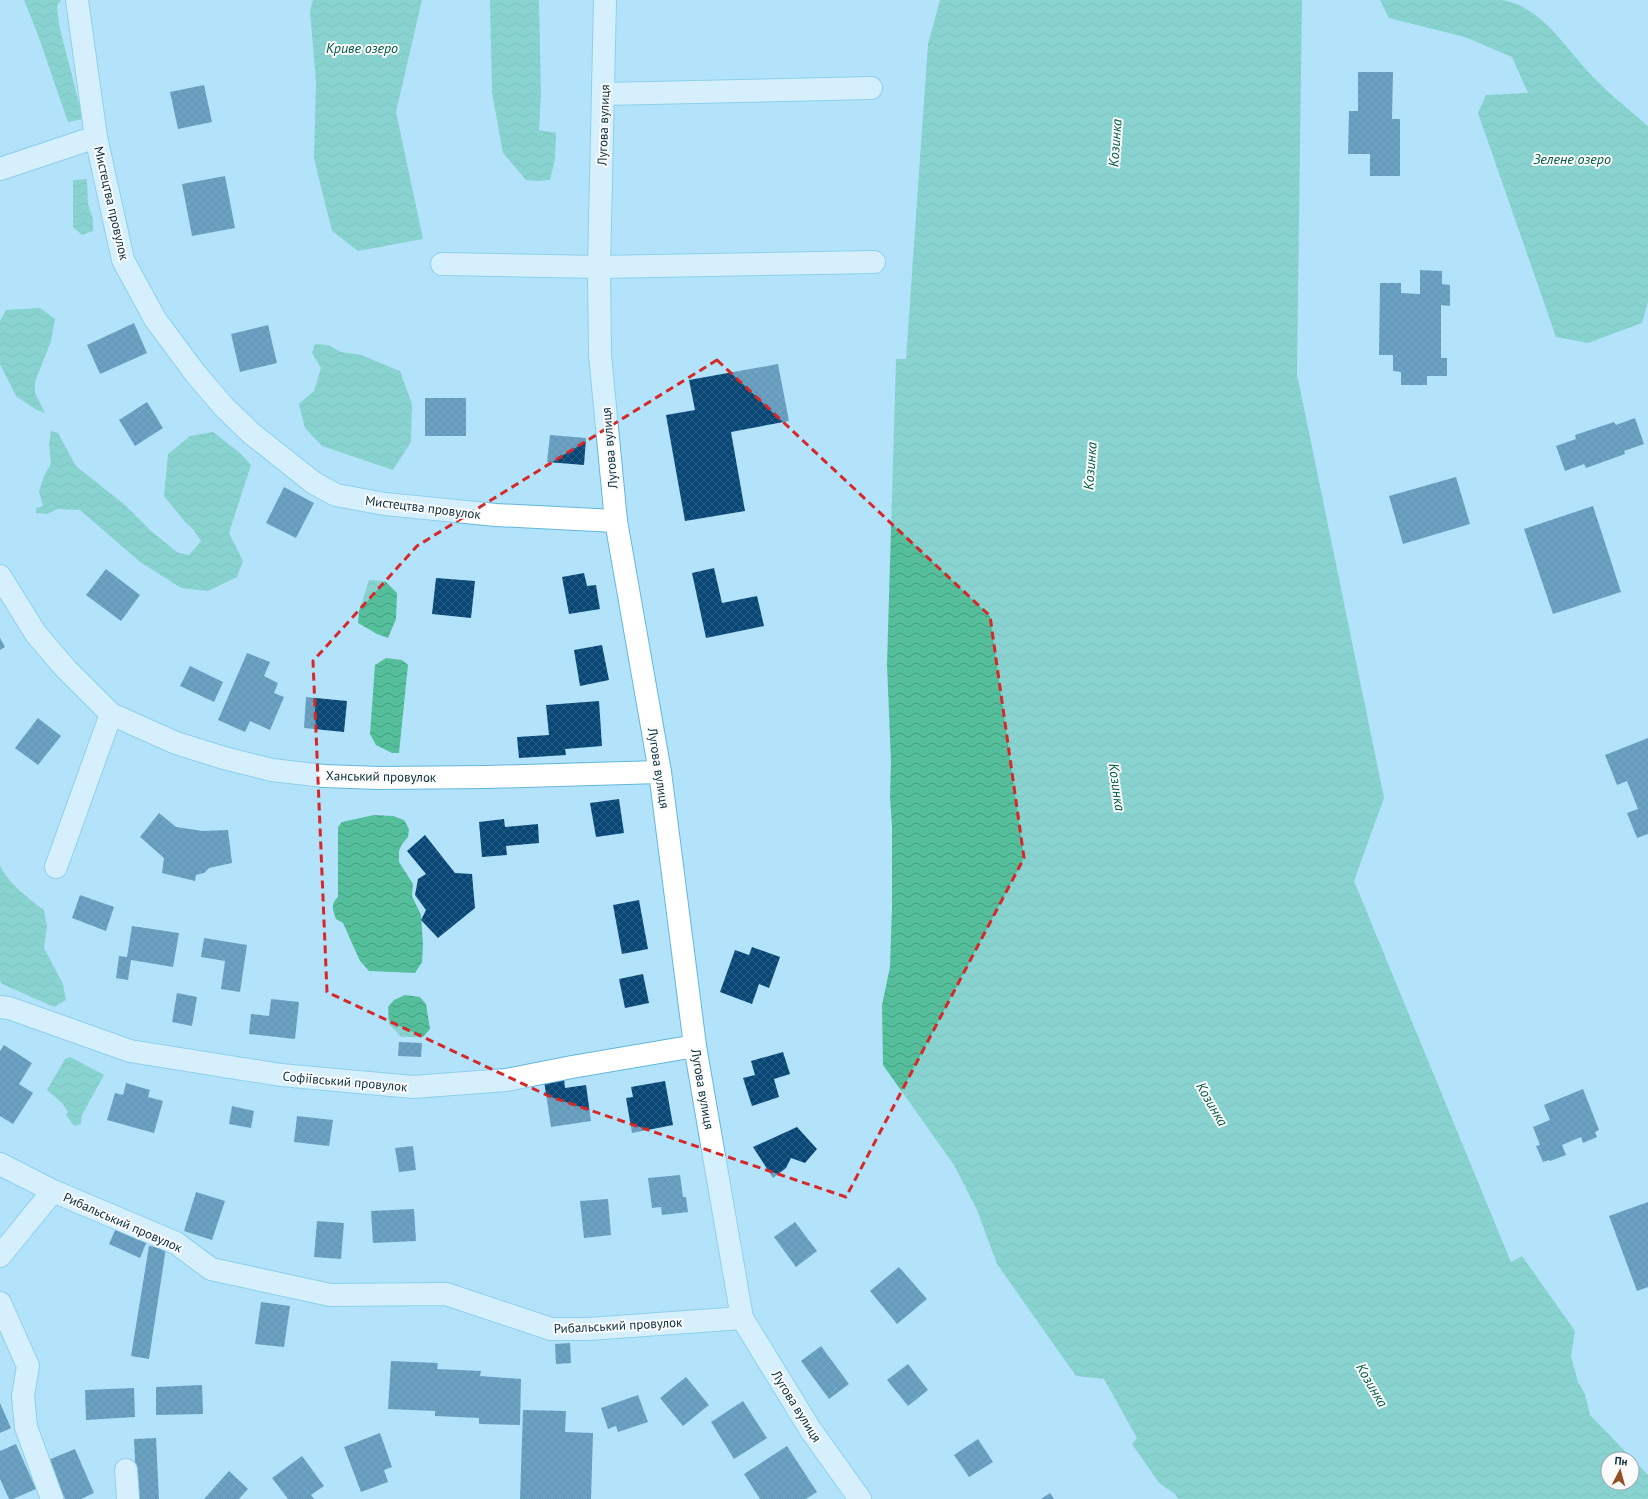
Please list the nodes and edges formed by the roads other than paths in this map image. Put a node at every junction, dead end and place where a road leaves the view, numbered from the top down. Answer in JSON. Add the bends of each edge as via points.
{"nodes":[{"id":1,"x":77,"y":0,"type":"edge"},
{"id":2,"x":605,"y":0,"type":"edge"},
{"id":3,"x":871,"y":88,"type":"dead end"},
{"id":4,"x":604,"y":94,"type":"junction"},
{"id":5,"x":96,"y":137,"type":"junction"},
{"id":6,"x":0,"y":169,"type":"edge"},
{"id":7,"x":874,"y":262,"type":"dead end"},
{"id":8,"x":442,"y":264,"type":"dead end"},
{"id":9,"x":599,"y":266,"type":"junction"},
{"id":10,"x":616,"y":521,"type":"junction"},
{"id":11,"x":0,"y":576,"type":"edge"},
{"id":12,"x":111,"y":714,"type":"junction"},
{"id":13,"x":660,"y":772,"type":"junction"},
{"id":14,"x":56,"y":868,"type":"dead end"},
{"id":15,"x":3,"y":1012,"type":"edge"},
{"id":16,"x":695,"y":1046,"type":"junction"},
{"id":17,"x":0,"y":1164,"type":"edge"},
{"id":18,"x":53,"y":1191,"type":"junction"},
{"id":19,"x":0,"y":1256,"type":"edge"},
{"id":20,"x":0,"y":1303,"type":"edge"},
{"id":21,"x":742,"y":1318,"type":"junction"},
{"id":22,"x":126,"y":1470,"type":"dead end"},
{"id":23,"x":52,"y":1499,"type":"edge"},
{"id":24,"x":128,"y":1499,"type":"edge"},
{"id":25,"x":860,"y":1499,"type":"edge"}],
"edges":[{"from":1,"to":5,"type":"street","name":"Мистецтва провулок"},
{"from":2,"to":4,"type":"street","name":"Лугова вулиця"},
{"from":3,"to":4,"type":"street"},
{"from":4,"to":9,"type":"street","name":"Лугова вулиця"},
{"from":5,"to":6,"type":"street"},
{"from":5,"to":10,"type":"street","name":"Мистецтва провулок","via":[[123,260],[155,319],[224,407],[252,434],[314,483],[336,495],[385,504],[496,515]]},
{"from":7,"to":9,"type":"street"},
{"from":8,"to":9,"type":"street"},
{"from":9,"to":10,"type":"street","name":"Лугова вулиця","via":[[600,355]]},
{"from":10,"to":13,"type":"street","name":"Лугова вулиця"},
{"from":11,"to":12,"type":"street","name":"Ханський провулок","via":[[36,634],[66,669]]},
{"from":12,"to":13,"type":"street","name":"Ханський провулок","via":[[176,743],[224,758],[272,770],[324,776],[487,777]]},
{"from":12,"to":14,"type":"street"},
{"from":13,"to":16,"type":"street","name":"Лугова вулиця"},
{"from":15,"to":16,"type":"street","name":"Софіївський провулок","via":[[130,1051],[281,1075],[413,1087],[506,1080]]},
{"from":16,"to":21,"type":"street","name":"Лугова вулиця"},
{"from":17,"to":18,"type":"street"},
{"from":18,"to":19,"type":"street","name":"Рибальський провулок"},
{"from":18,"to":21,"type":"street","name":"Рибальський провулок","via":[[176,1243],[212,1269],[330,1296],[446,1294],[551,1329]]},
{"from":20,"to":23,"type":"street","via":[[28,1366],[23,1396],[26,1427]]},
{"from":21,"to":25,"type":"street","name":"Лугова вулиця","via":[[810,1429]]},
{"from":22,"to":24,"type":"street"}]}
